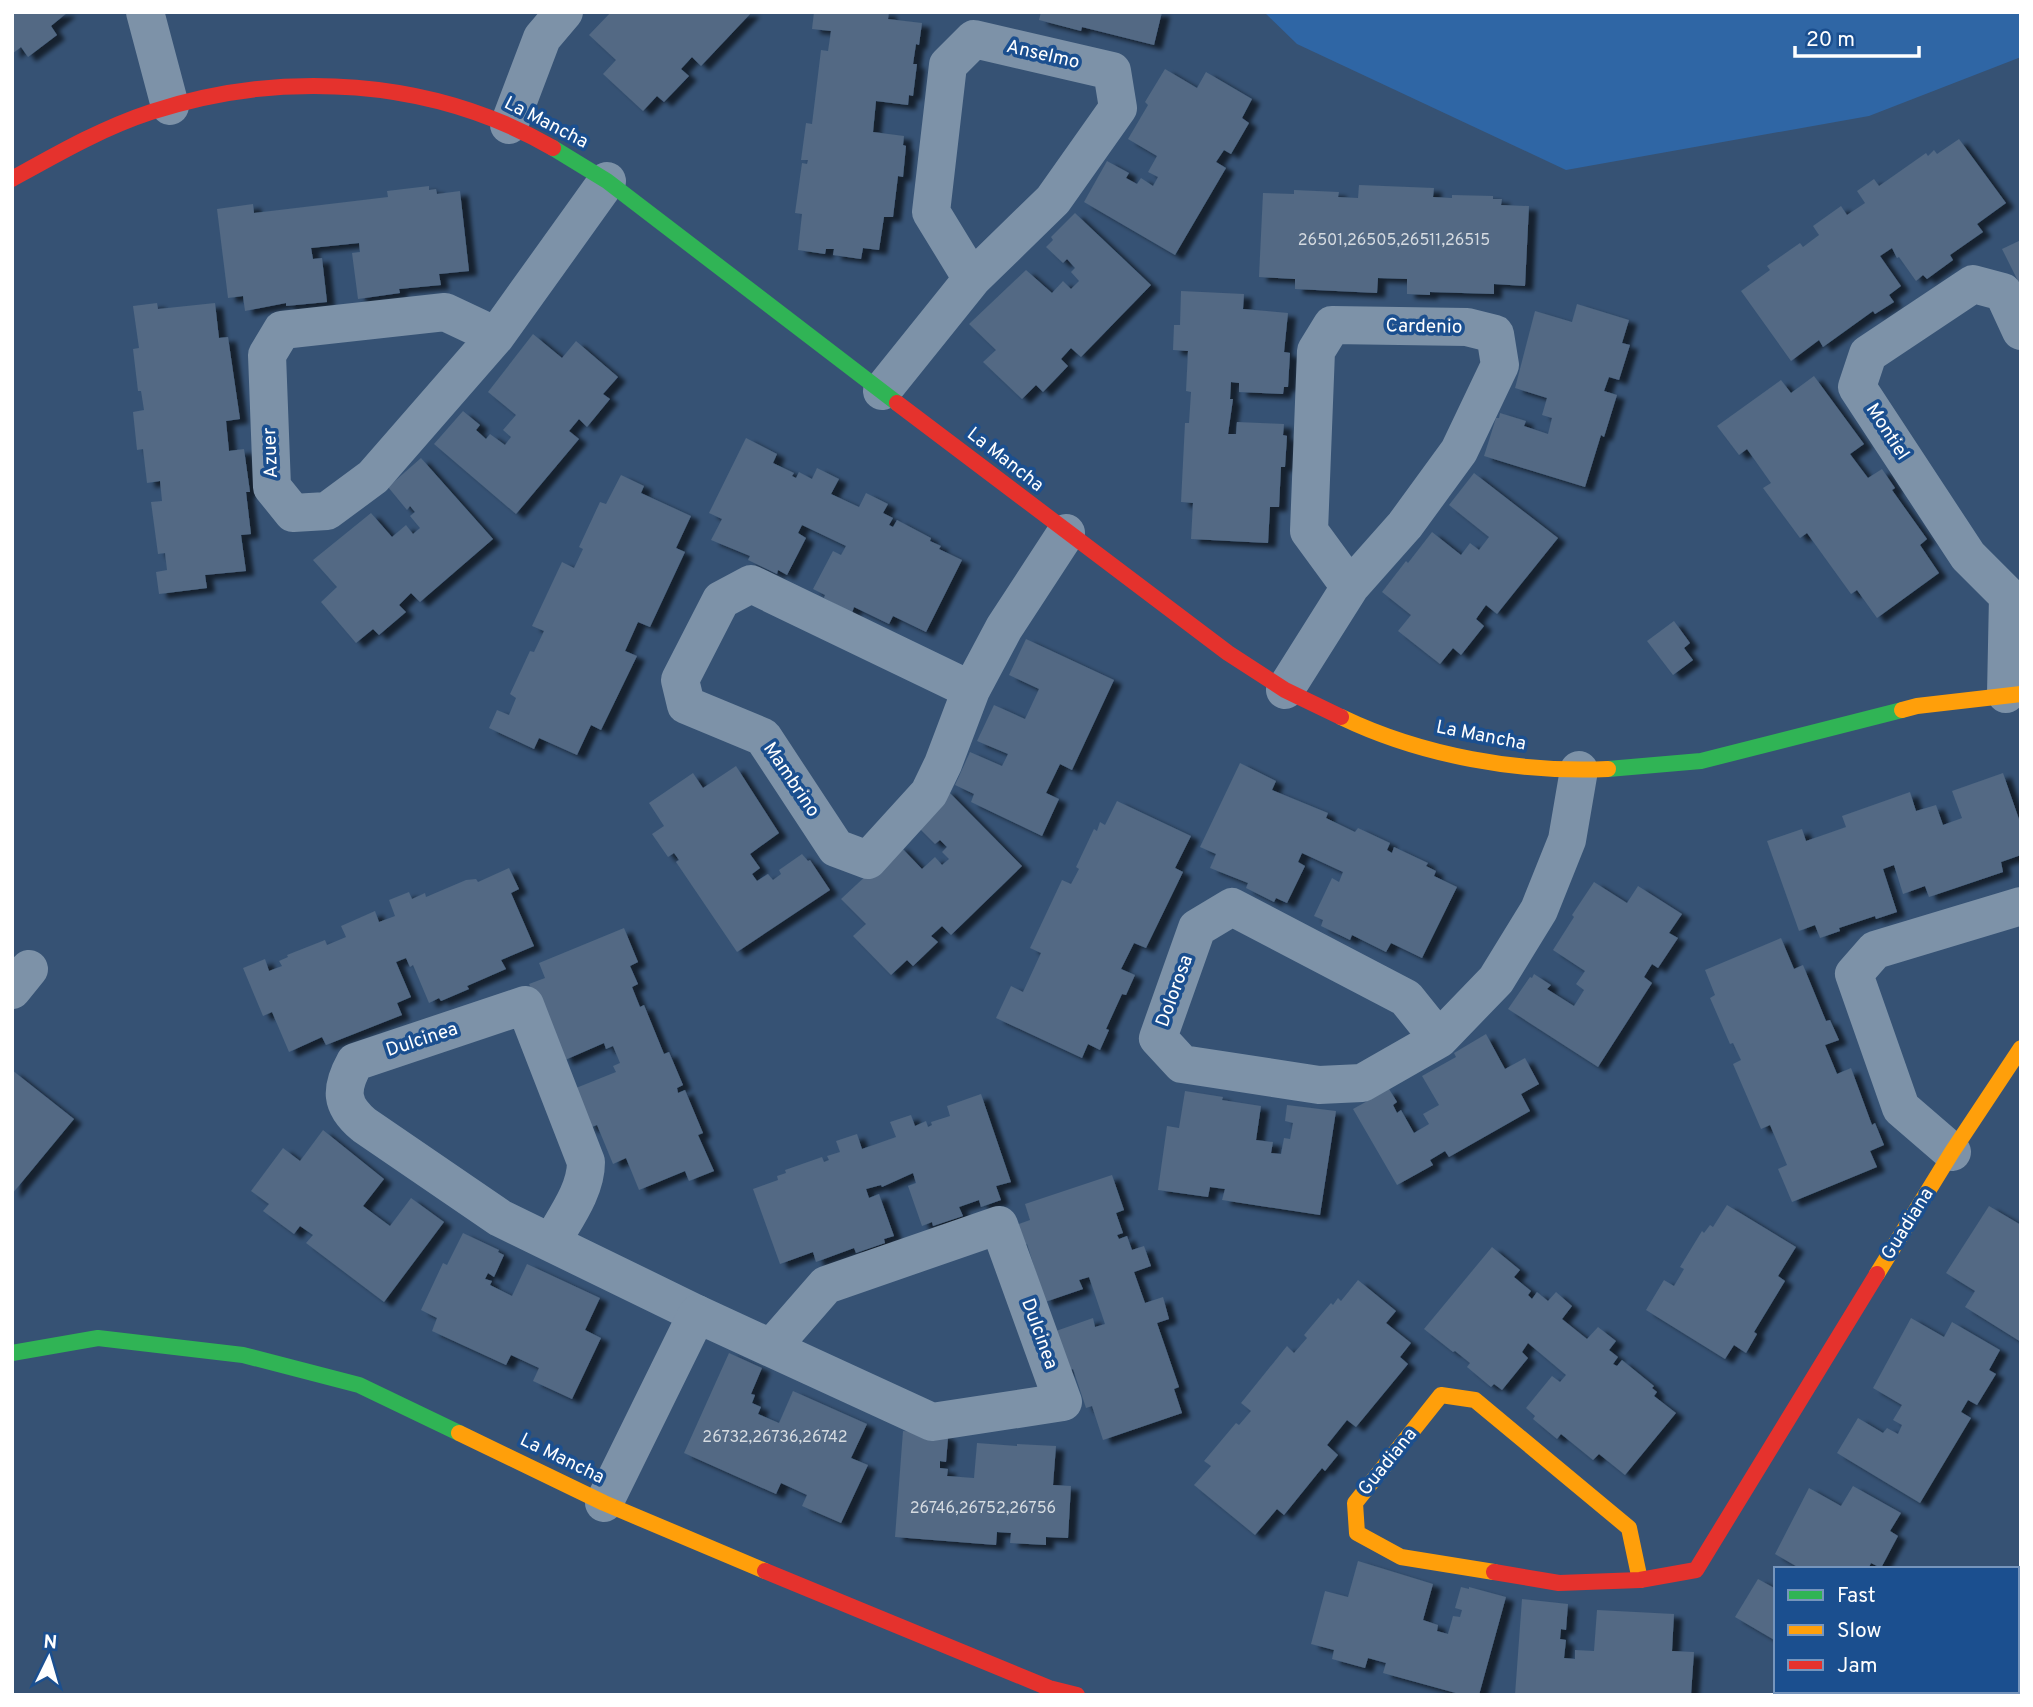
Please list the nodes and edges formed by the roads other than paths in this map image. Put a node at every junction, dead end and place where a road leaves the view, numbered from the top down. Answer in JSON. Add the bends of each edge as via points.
{"nodes":[{"id":1,"x":145,"y":12,"type":"edge"},
{"id":2,"x":564,"y":12,"type":"edge"},
{"id":3,"x":170,"y":106,"type":"junction"},
{"id":4,"x":509,"y":125,"type":"junction"},
{"id":5,"x":12,"y":179,"type":"edge"},
{"id":6,"x":607,"y":181,"type":"junction"},
{"id":7,"x":972,"y":279,"type":"junction"},
{"id":8,"x":2021,"y":331,"type":"edge"},
{"id":9,"x":496,"y":335,"type":"junction"},
{"id":10,"x":882,"y":391,"type":"junction"},
{"id":11,"x":1066,"y":533,"type":"junction"},
{"id":12,"x":1350,"y":587,"type":"junction"},
{"id":13,"x":2014,"y":590,"type":"edge"},
{"id":14,"x":971,"y":690,"type":"junction"},
{"id":15,"x":1285,"y":690,"type":"junction"},
{"id":16,"x":2013,"y":694,"type":"edge"},
{"id":17,"x":1579,"y":770,"type":"junction"},
{"id":18,"x":2021,"y":906,"type":"edge"},
{"id":19,"x":1439,"y":1039,"type":"junction"},
{"id":20,"x":2021,"y":1048,"type":"edge"},
{"id":21,"x":1952,"y":1152,"type":"junction"},
{"id":22,"x":551,"y":1242,"type":"junction"},
{"id":23,"x":697,"y":1314,"type":"junction"},
{"id":24,"x":771,"y":1348,"type":"junction"},
{"id":25,"x":12,"y":1353,"type":"edge"},
{"id":26,"x":604,"y":1503,"type":"junction"},
{"id":27,"x":1640,"y":1580,"type":"junction"},
{"id":28,"x":1077,"y":1695,"type":"edge"}],
"edges":[{"from":1,"to":3,"type":"street"},
{"from":2,"to":4,"type":"street","via":[[542,38]]},
{"from":3,"to":4,"type":"street","name":"La Mancha","via":[[244,89],[339,85],[427,97]]},
{"from":3,"to":5,"type":"street","name":"La Mancha","via":[[104,131]]},
{"from":4,"to":6,"type":"street","name":"La Mancha"},
{"from":6,"to":9,"type":"street","name":"Azuer"},
{"from":6,"to":10,"type":"street","name":"La Mancha"},
{"from":7,"to":7,"type":"street","name":"Anselmo","via":[[931,212],[947,65],[974,39],[1112,71],[1118,108],[1053,200]]},
{"from":7,"to":10,"type":"street","name":"Anselmo"},
{"from":8,"to":13,"type":"street","name":"Montiel","via":[[2003,292],[1973,284],[1868,354],[1857,387],[1968,556]]},
{"from":9,"to":9,"type":"street","name":"Azuer","via":[[373,477],[327,511],[293,513],[272,487],[267,355],[282,330],[444,313]]},
{"from":10,"to":11,"type":"street","name":"La Mancha"},
{"from":11,"to":14,"type":"street","name":"Mambrino","via":[[1004,628]]},
{"from":11,"to":15,"type":"street","name":"La Mancha"},
{"from":12,"to":12,"type":"street","name":"Cardenio","via":[[1308,531],[1316,351],[1332,325],[1467,327],[1495,334],[1500,365],[1459,451],[1405,525]]},
{"from":12,"to":15,"type":"street","name":"Cardenio"},
{"from":13,"to":16,"type":"street","name":"Montiel"},
{"from":14,"to":14,"type":"street","name":"Mambrino","via":[[929,793],[868,860],[836,848],[763,737],[686,705],[680,680],[721,600],[751,584]]},
{"from":15,"to":17,"type":"street","name":"La Mancha","via":[[1358,725],[1431,749],[1508,765]]},
{"from":16,"to":17,"type":"street","name":"La Mancha","via":[[1917,706],[1700,761]]},
{"from":17,"to":19,"type":"street","name":"Dolorosa","via":[[1567,840],[1539,910],[1496,980]]},
{"from":18,"to":21,"type":"street","via":[[1875,950],[1854,974],[1901,1108]]},
{"from":19,"to":19,"type":"street","name":"Dolorosa","via":[[1362,1083],[1320,1085],[1182,1064],[1158,1038],[1197,928],[1232,907],[1406,998]]},
{"from":20,"to":21,"type":"street","name":"Guadiana"},
{"from":21,"to":27,"type":"street","name":"Guadiana","via":[[1696,1570]]},
{"from":22,"to":22,"type":"street","name":"Dulcinea","via":[[500,1218],[352,1115],[344,1101],[355,1062],[525,1005],[586,1162],[579,1193]]},
{"from":22,"to":23,"type":"street","name":"Dulcinea"},
{"from":23,"to":24,"type":"street","name":"Dulcinea"},
{"from":23,"to":26,"type":"street"},
{"from":24,"to":24,"type":"street","name":"Dulcinea","via":[[826,1285],[999,1225],[1063,1402],[932,1422]]},
{"from":25,"to":26,"type":"street","name":"La Mancha","via":[[98,1338],[243,1355],[359,1385]]},
{"from":26,"to":28,"type":"street","name":"La Mancha","via":[[905,1630]]},
{"from":27,"to":27,"type":"street","name":"Guadiana","via":[[1559,1583],[1401,1557],[1357,1534],[1355,1503],[1441,1395],[1475,1400],[1629,1528]]}]}
